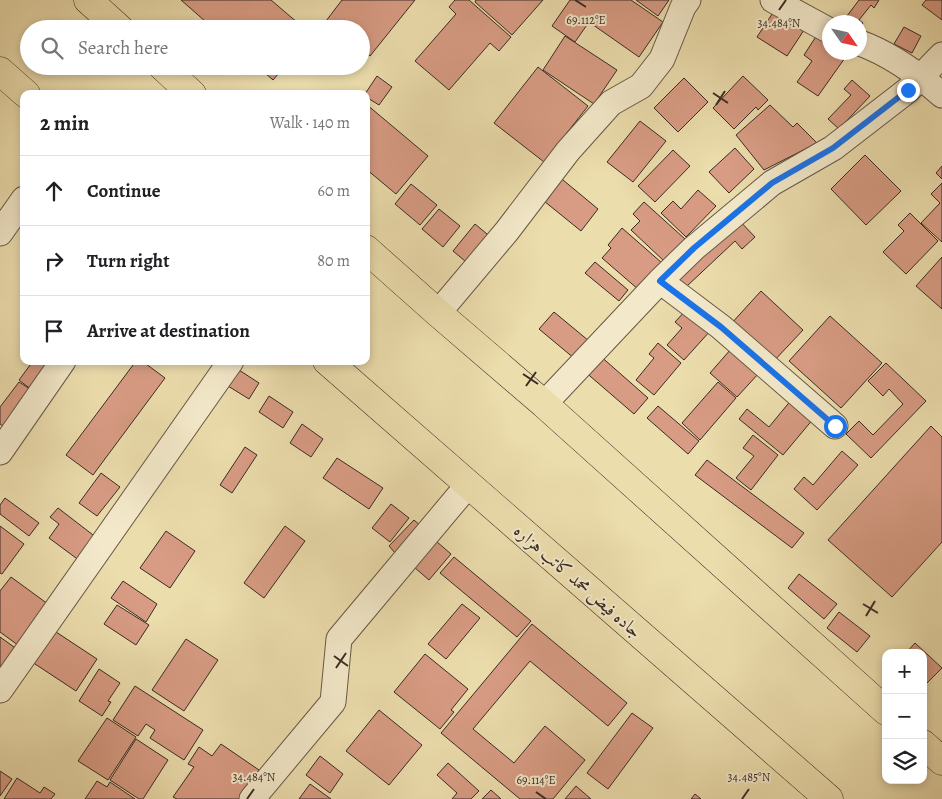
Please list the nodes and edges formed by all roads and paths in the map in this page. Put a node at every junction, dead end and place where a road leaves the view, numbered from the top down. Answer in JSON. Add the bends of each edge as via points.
{"nodes":[{"id":1,"x":88,"y":0,"type":"edge"},
{"id":2,"x":688,"y":0,"type":"edge"},
{"id":3,"x":773,"y":0,"type":"edge"},
{"id":4,"x":110,"y":20,"type":"edge"},
{"id":5,"x":822,"y":27,"type":"edge"},
{"id":6,"x":867,"y":46,"type":"edge"},
{"id":7,"x":942,"y":55,"type":"edge"},
{"id":8,"x":0,"y":71,"type":"edge"},
{"id":9,"x":172,"y":75,"type":"edge"},
{"id":10,"x":921,"y":76,"type":"junction"},
{"id":11,"x":21,"y":90,"type":"edge"},
{"id":12,"x":188,"y":90,"type":"edge"},
{"id":13,"x":942,"y":96,"type":"edge"},
{"id":14,"x":20,"y":205,"type":"edge"},
{"id":15,"x":0,"y":233,"type":"edge"},
{"id":16,"x":370,"y":253,"type":"edge"},
{"id":17,"x":660,"y":281,"type":"junction"},
{"id":18,"x":438,"y":313,"type":"junction"},
{"id":19,"x":60,"y":365,"type":"edge"},
{"id":20,"x":228,"y":365,"type":"edge"},
{"id":21,"x":332,"y":365,"type":"edge"},
{"id":22,"x":544,"y":404,"type":"junction"},
{"id":23,"x":835,"y":426,"type":"dead end"},
{"id":24,"x":0,"y":452,"type":"edge"},
{"id":25,"x":468,"y":485,"type":"junction"},
{"id":26,"x":0,"y":690,"type":"edge"},
{"id":27,"x":882,"y":707,"type":"edge"},
{"id":28,"x":927,"y":748,"type":"edge"},
{"id":29,"x":942,"y":761,"type":"edge"},
{"id":30,"x":252,"y":799,"type":"edge"},
{"id":31,"x":829,"y":799,"type":"edge"}],
"edges":[{"from":1,"to":4,"type":"main road"},
{"from":2,"to":18,"type":"street","via":[[662,59],[642,86],[611,103],[568,151],[508,231]]},
{"from":3,"to":5,"type":"street"},
{"from":6,"to":10,"type":"street"},
{"from":7,"to":10,"type":"street"},
{"from":8,"to":11,"type":"main road"},
{"from":9,"to":12,"type":"main road"},
{"from":10,"to":13,"type":"street"},
{"from":10,"to":17,"type":"street","via":[[908,90],[833,148],[772,183]]},
{"from":14,"to":15,"type":"street"},
{"from":16,"to":18,"type":"main road"},
{"from":17,"to":22,"type":"street"},
{"from":17,"to":23,"type":"street","via":[[721,327]]},
{"from":18,"to":22,"type":"main road"},
{"from":19,"to":24,"type":"street"},
{"from":20,"to":26,"type":"street"},
{"from":21,"to":25,"type":"main road","name":"جاده فیض محمد کاتب هزاره"},
{"from":22,"to":27,"type":"main road"},
{"from":25,"to":30,"type":"street","via":[[339,639],[333,702]]},
{"from":25,"to":31,"type":"main road","name":"جاده فیض محمد کاتب هزاره"},
{"from":28,"to":29,"type":"main road"}]}
